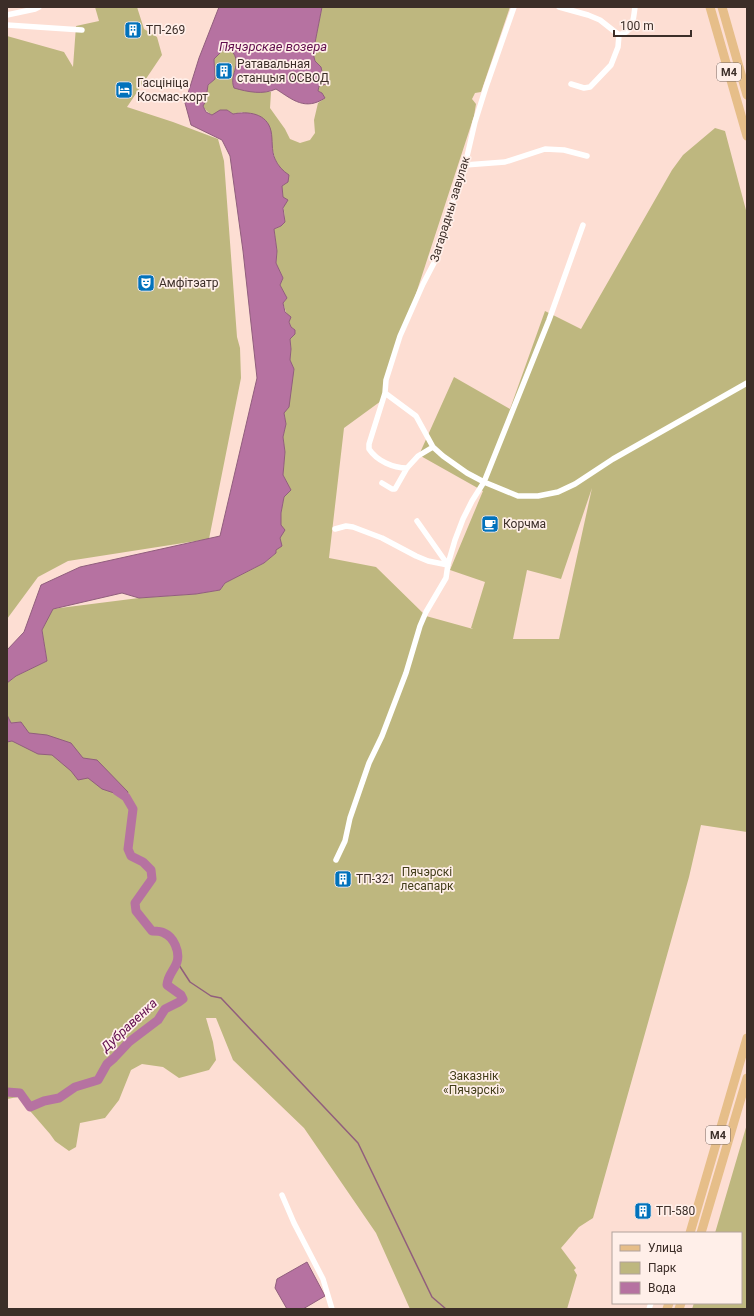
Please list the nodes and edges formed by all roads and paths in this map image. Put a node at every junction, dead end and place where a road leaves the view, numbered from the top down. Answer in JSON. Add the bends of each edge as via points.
{"nodes":[{"id":1,"x":39,"y":7,"type":"edge"},
{"id":2,"x":514,"y":7,"type":"edge"},
{"id":3,"x":559,"y":7,"type":"edge"},
{"id":4,"x":635,"y":7,"type":"edge"},
{"id":5,"x":710,"y":7,"type":"edge"},
{"id":6,"x":722,"y":7,"type":"edge"},
{"id":7,"x":7,"y":15,"type":"edge"},
{"id":8,"x":7,"y":25,"type":"edge"},
{"id":9,"x":82,"y":30,"type":"dead end"},
{"id":10,"x":619,"y":35,"type":"junction"},
{"id":11,"x":571,"y":84,"type":"dead end"},
{"id":12,"x":747,"y":95,"type":"edge"},
{"id":13,"x":747,"y":136,"type":"edge"},
{"id":14,"x":587,"y":156,"type":"dead end"},
{"id":15,"x":465,"y":165,"type":"junction"},
{"id":16,"x":583,"y":225,"type":"dead end"},
{"id":17,"x":747,"y":383,"type":"edge"},
{"id":18,"x":385,"y":394,"type":"junction"},
{"id":19,"x":433,"y":447,"type":"junction"},
{"id":20,"x":407,"y":468,"type":"junction"},
{"id":21,"x":484,"y":482,"type":"junction"},
{"id":22,"x":382,"y":483,"type":"dead end"},
{"id":23,"x":417,"y":521,"type":"dead end"},
{"id":24,"x":335,"y":529,"type":"dead end"},
{"id":25,"x":448,"y":565,"type":"junction"},
{"id":26,"x":336,"y":860,"type":"dead end"},
{"id":27,"x":747,"y":1038,"type":"edge"},
{"id":28,"x":747,"y":1078,"type":"edge"},
{"id":29,"x":282,"y":1194,"type":"dead end"},
{"id":30,"x":690,"y":1232,"type":"edge"},
{"id":31,"x":701,"y":1232,"type":"edge"},
{"id":32,"x":332,"y":1309,"type":"edge"}],
"edges":[{"from":1,"to":7,"type":"street"},
{"from":2,"to":15,"type":"street","name":"Загарадны завулак","via":[[486,87]]},
{"from":3,"to":10,"type":"street","via":[[600,20]]},
{"from":4,"to":10,"type":"street","via":[[633,25]]},
{"from":5,"to":13,"type":"main road","number":"М4"},
{"from":6,"to":12,"type":"main road","number":"М4"},
{"from":8,"to":9,"type":"street"},
{"from":10,"to":11,"type":"street","via":[[618,47],[611,65],[590,87]]},
{"from":14,"to":15,"type":"street","via":[[564,150],[545,149],[505,162]]},
{"from":15,"to":18,"type":"street","name":"Загарадны завулак","via":[[436,261],[400,336],[386,380]]},
{"from":16,"to":21,"type":"street","via":[[549,320]]},
{"from":17,"to":21,"type":"street","via":[[558,492],[518,496]]},
{"from":18,"to":19,"type":"street","via":[[416,416]]},
{"from":18,"to":20,"type":"street","name":"Загарадны завулак","via":[[368,449],[388,464]]},
{"from":19,"to":20,"type":"street","via":[[418,456]]},
{"from":19,"to":21,"type":"street","via":[[442,456]]},
{"from":20,"to":22,"type":"street","via":[[395,489]]},
{"from":21,"to":25,"type":"street","via":[[463,519]]},
{"from":23,"to":25,"type":"street"},
{"from":24,"to":25,"type":"street","via":[[354,527],[428,561]]},
{"from":25,"to":26,"type":"street","via":[[446,578],[420,626],[406,673],[369,763]]},
{"from":27,"to":30,"type":"main road","number":"М4"},
{"from":28,"to":31,"type":"main road","number":"М4"},
{"from":29,"to":32,"type":"street","via":[[323,1279]]}]}
